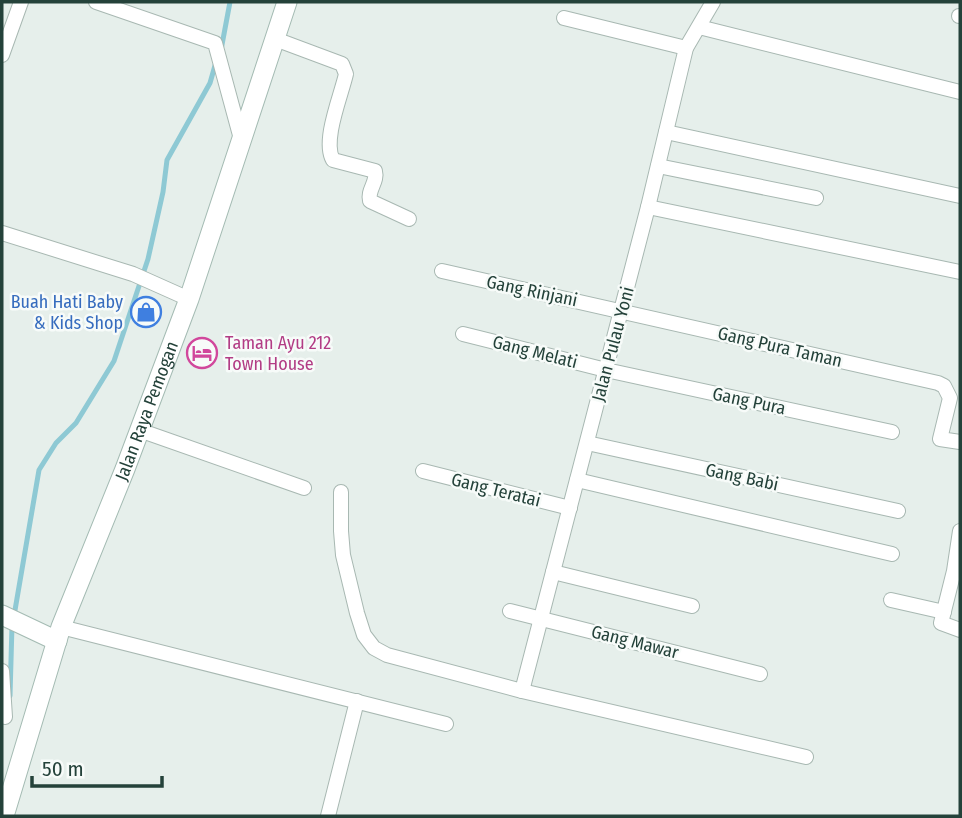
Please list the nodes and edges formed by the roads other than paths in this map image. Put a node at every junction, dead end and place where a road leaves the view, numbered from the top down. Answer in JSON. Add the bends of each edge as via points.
{"nodes":[{"id":1,"x":21,"y":2,"type":"edge"},
{"id":2,"x":96,"y":2,"type":"edge"},
{"id":3,"x":287,"y":2,"type":"edge"},
{"id":4,"x":713,"y":2,"type":"edge"},
{"id":5,"x":565,"y":18,"type":"dead end"},
{"id":6,"x":699,"y":27,"type":"junction"},
{"id":7,"x":275,"y":39,"type":"junction"},
{"id":8,"x":686,"y":48,"type":"junction"},
{"id":9,"x":2,"y":55,"type":"edge"},
{"id":10,"x":960,"y":92,"type":"edge"},
{"id":11,"x":666,"y":132,"type":"junction"},
{"id":12,"x":242,"y":140,"type":"junction"},
{"id":13,"x":658,"y":166,"type":"junction"},
{"id":14,"x":960,"y":196,"type":"edge"},
{"id":15,"x":816,"y":198,"type":"dead end"},
{"id":16,"x":648,"y":207,"type":"junction"},
{"id":17,"x":409,"y":219,"type":"dead end"},
{"id":18,"x":2,"y":233,"type":"edge"},
{"id":19,"x":442,"y":271,"type":"dead end"},
{"id":20,"x":960,"y":272,"type":"edge"},
{"id":21,"x":188,"y":299,"type":"junction"},
{"id":22,"x":621,"y":311,"type":"junction"},
{"id":23,"x":463,"y":334,"type":"dead end"},
{"id":24,"x":606,"y":370,"type":"junction"},
{"id":25,"x":139,"y":430,"type":"junction"},
{"id":26,"x":892,"y":432,"type":"dead end"},
{"id":27,"x":960,"y":442,"type":"edge"},
{"id":28,"x":587,"y":443,"type":"junction"},
{"id":29,"x":423,"y":471,"type":"dead end"},
{"id":30,"x":577,"y":480,"type":"junction"},
{"id":31,"x":304,"y":488,"type":"dead end"},
{"id":32,"x":341,"y":492,"type":"dead end"},
{"id":33,"x":570,"y":508,"type":"junction"},
{"id":34,"x":898,"y":511,"type":"dead end"},
{"id":35,"x":960,"y":531,"type":"edge"},
{"id":36,"x":892,"y":554,"type":"dead end"},
{"id":37,"x":553,"y":572,"type":"junction"},
{"id":38,"x":891,"y":600,"type":"dead end"},
{"id":39,"x":692,"y":606,"type":"dead end"},
{"id":40,"x":510,"y":611,"type":"dead end"},
{"id":41,"x":944,"y":612,"type":"junction"},
{"id":42,"x":4,"y":616,"type":"edge"},
{"id":43,"x":541,"y":618,"type":"junction"},
{"id":44,"x":960,"y":630,"type":"edge"},
{"id":45,"x":54,"y":634,"type":"junction"},
{"id":46,"x":2,"y":671,"type":"edge"},
{"id":47,"x":760,"y":674,"type":"dead end"},
{"id":48,"x":522,"y":691,"type":"junction"},
{"id":49,"x":359,"y":702,"type":"junction"},
{"id":50,"x":5,"y":717,"type":"dead end"},
{"id":51,"x":446,"y":724,"type":"dead end"},
{"id":52,"x":806,"y":757,"type":"dead end"},
{"id":53,"x":4,"y":816,"type":"edge"},
{"id":54,"x":328,"y":816,"type":"edge"}],
"edges":[{"from":1,"to":9,"type":"street"},
{"from":2,"to":12,"type":"street","via":[[211,40],[217,47]]},
{"from":3,"to":7,"type":"street","name":"Jalan Raya Pemogan"},
{"from":4,"to":6,"type":"street","name":"Jalan Pulau Yoni"},
{"from":5,"to":8,"type":"street"},
{"from":6,"to":8,"type":"street","name":"Jalan Pulau Yoni"},
{"from":6,"to":10,"type":"street"},
{"from":7,"to":12,"type":"street","name":"Jalan Raya Pemogan"},
{"from":7,"to":17,"type":"street","via":[[342,64],[346,74],[328,143],[331,157],[375,171],[370,201]]},
{"from":8,"to":11,"type":"street","name":"Jalan Pulau Yoni"},
{"from":11,"to":13,"type":"street","name":"Jalan Pulau Yoni"},
{"from":11,"to":14,"type":"street"},
{"from":12,"to":21,"type":"street","name":"Jalan Raya Pemogan"},
{"from":13,"to":15,"type":"street"},
{"from":13,"to":16,"type":"street","name":"Jalan Pulau Yoni"},
{"from":16,"to":20,"type":"street"},
{"from":16,"to":22,"type":"street","name":"Jalan Pulau Yoni"},
{"from":18,"to":21,"type":"street","via":[[133,274]]},
{"from":19,"to":22,"type":"street","name":"Gang Rinjani"},
{"from":21,"to":25,"type":"street","name":"Jalan Raya Pemogan"},
{"from":22,"to":24,"type":"street","name":"Jalan Pulau Yoni"},
{"from":22,"to":27,"type":"street","name":"Gang Pura Taman","via":[[938,383],[950,397],[940,439]]},
{"from":23,"to":24,"type":"street","name":"Gang Melati"},
{"from":24,"to":26,"type":"street","name":"Gang Pura"},
{"from":24,"to":28,"type":"street","name":"Jalan Pulau Yoni"},
{"from":25,"to":31,"type":"street"},
{"from":25,"to":45,"type":"street","name":"Jalan Raya Pemogan"},
{"from":28,"to":30,"type":"street","name":"Jalan Pulau Yoni"},
{"from":28,"to":34,"type":"street","name":"Gang Babi"},
{"from":29,"to":33,"type":"street","name":"Gang Teratai"},
{"from":30,"to":33,"type":"street","name":"Jalan Pulau Yoni"},
{"from":30,"to":36,"type":"street"},
{"from":32,"to":48,"type":"street","via":[[343,555],[364,635],[374,648]]},
{"from":33,"to":37,"type":"street","name":"Jalan Pulau Yoni"},
{"from":35,"to":41,"type":"street"},
{"from":37,"to":39,"type":"street"},
{"from":37,"to":43,"type":"street","name":"Jalan Pulau Yoni"},
{"from":38,"to":41,"type":"street"},
{"from":40,"to":43,"type":"street","name":"Gang Mawar"},
{"from":41,"to":44,"type":"street","via":[[941,623]]},
{"from":42,"to":45,"type":"street"},
{"from":43,"to":47,"type":"street","name":"Gang Mawar"},
{"from":43,"to":48,"type":"street","name":"Jalan Pulau Yoni"},
{"from":45,"to":49,"type":"street"},
{"from":45,"to":53,"type":"street","name":"Jalan Raya Pemogan"},
{"from":46,"to":50,"type":"street"},
{"from":48,"to":52,"type":"street"},
{"from":49,"to":51,"type":"street"},
{"from":49,"to":54,"type":"street"}]}
